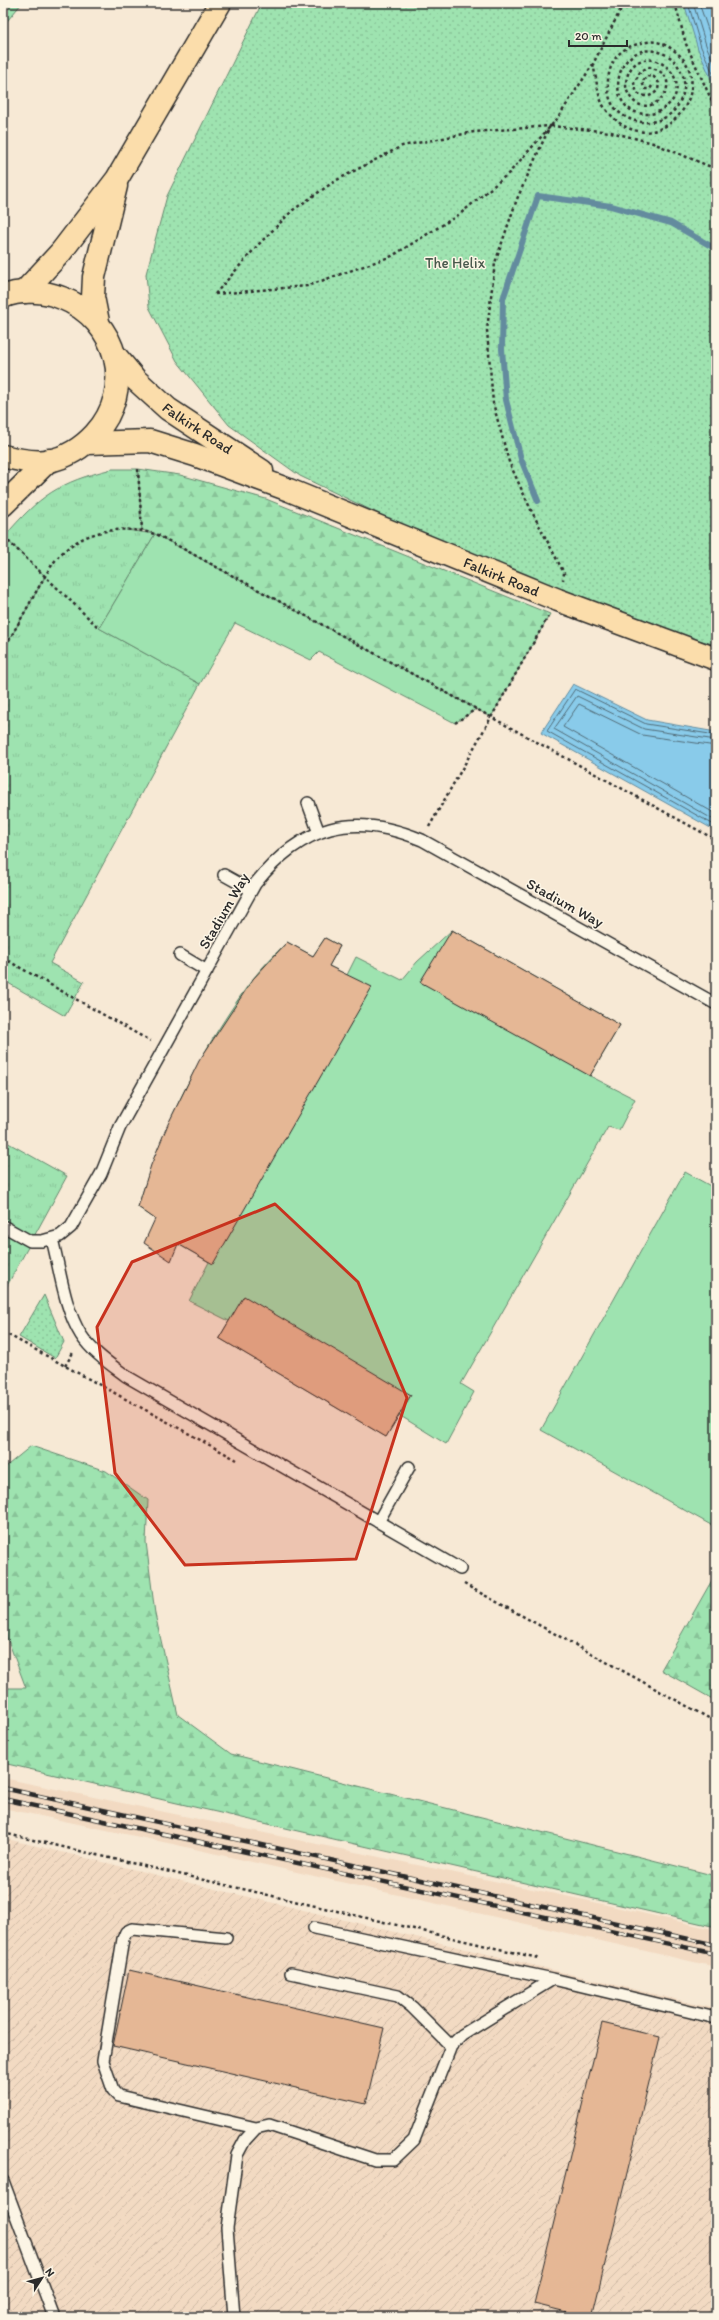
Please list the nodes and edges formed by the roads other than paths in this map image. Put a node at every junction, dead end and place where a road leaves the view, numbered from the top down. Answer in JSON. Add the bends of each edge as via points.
{"nodes":[{"id":1,"x":220,"y":3,"type":"edge"},
{"id":2,"x":117,"y":180,"type":"junction"},
{"id":3,"x":24,"y":292,"type":"junction"},
{"id":4,"x":3,"y":297,"type":"edge"},
{"id":5,"x":98,"y":322,"type":"junction"},
{"id":6,"x":115,"y":355,"type":"junction"},
{"id":7,"x":87,"y":443,"type":"junction"},
{"id":8,"x":3,"y":456,"type":"edge"},
{"id":9,"x":49,"y":460,"type":"junction"},
{"id":10,"x":289,"y":490,"type":"junction"},
{"id":11,"x":3,"y":505,"type":"edge"},
{"id":12,"x":716,"y":659,"type":"edge"},
{"id":13,"x":308,"y":803,"type":"dead end"},
{"id":14,"x":320,"y":833,"type":"junction"},
{"id":15,"x":224,"y":875,"type":"dead end"},
{"id":16,"x":251,"y":890,"type":"junction"},
{"id":17,"x":180,"y":955,"type":"dead end"},
{"id":18,"x":207,"y":971,"type":"junction"},
{"id":19,"x":716,"y":1004,"type":"edge"},
{"id":20,"x":3,"y":1226,"type":"edge"},
{"id":21,"x":52,"y":1239,"type":"junction"},
{"id":22,"x":409,"y":1467,"type":"dead end"},
{"id":23,"x":378,"y":1522,"type":"junction"},
{"id":24,"x":460,"y":1569,"type":"dead end"},
{"id":25,"x":314,"y":1928,"type":"dead end"},
{"id":26,"x":226,"y":1938,"type":"dead end"},
{"id":27,"x":291,"y":1974,"type":"dead end"},
{"id":28,"x":553,"y":1979,"type":"junction"},
{"id":29,"x":716,"y":2018,"type":"edge"},
{"id":30,"x":451,"y":2046,"type":"junction"},
{"id":31,"x":256,"y":2128,"type":"junction"},
{"id":32,"x":3,"y":2181,"type":"edge"},
{"id":33,"x":54,"y":2317,"type":"edge"},
{"id":34,"x":234,"y":2317,"type":"edge"}],
"edges":[{"from":1,"to":2,"type":"main road"},
{"from":2,"to":3,"type":"main road","via":[[61,252]]},
{"from":2,"to":5,"type":"main road","via":[[94,277],[92,297]]},
{"from":3,"to":4,"type":"main road"},
{"from":3,"to":5,"type":"main road","via":[[52,294],[77,304]]},
{"from":5,"to":6,"type":"main road"},
{"from":6,"to":7,"type":"main road","via":[[118,379],[114,403],[104,425]]},
{"from":6,"to":10,"type":"main road","name":"Falkirk Road","via":[[136,380],[168,409]]},
{"from":7,"to":9,"type":"main road","via":[[69,454]]},
{"from":7,"to":10,"type":"main road","name":"Falkirk Road","via":[[150,441]]},
{"from":8,"to":9,"type":"main road","via":[[26,462]]},
{"from":9,"to":11,"type":"main road"},
{"from":10,"to":12,"type":"main road","name":"Falkirk Road","via":[[558,600]]},
{"from":13,"to":14,"type":"lane"},
{"from":14,"to":16,"type":"lane","name":"Stadium Way","via":[[301,842],[282,856],[266,870]]},
{"from":14,"to":19,"type":"lane","name":"Stadium Way","via":[[336,827],[360,824],[383,827],[422,840]]},
{"from":15,"to":16,"type":"lane"},
{"from":16,"to":18,"type":"lane","name":"Stadium Way"},
{"from":17,"to":18,"type":"lane"},
{"from":18,"to":21,"type":"lane","name":"Stadium Way","via":[[120,1127],[101,1174],[71,1227]]},
{"from":20,"to":21,"type":"lane","via":[[30,1241]]},
{"from":21,"to":23,"type":"lane","via":[[72,1317],[81,1336],[102,1359],[126,1376]]},
{"from":22,"to":23,"type":"lane"},
{"from":23,"to":24,"type":"lane"},
{"from":25,"to":28,"type":"lane"},
{"from":26,"to":31,"type":"lane","via":[[132,1929],[126,1932],[103,2061],[113,2090],[119,2096]]},
{"from":27,"to":30,"type":"lane","via":[[398,1996]]},
{"from":28,"to":29,"type":"lane"},
{"from":28,"to":30,"type":"lane","via":[[462,2035]]},
{"from":30,"to":31,"type":"lane","via":[[414,2140],[393,2160],[375,2160],[269,2125]]},
{"from":31,"to":34,"type":"lane","via":[[245,2140],[237,2155],[227,2228]]},
{"from":32,"to":33,"type":"lane"}]}
